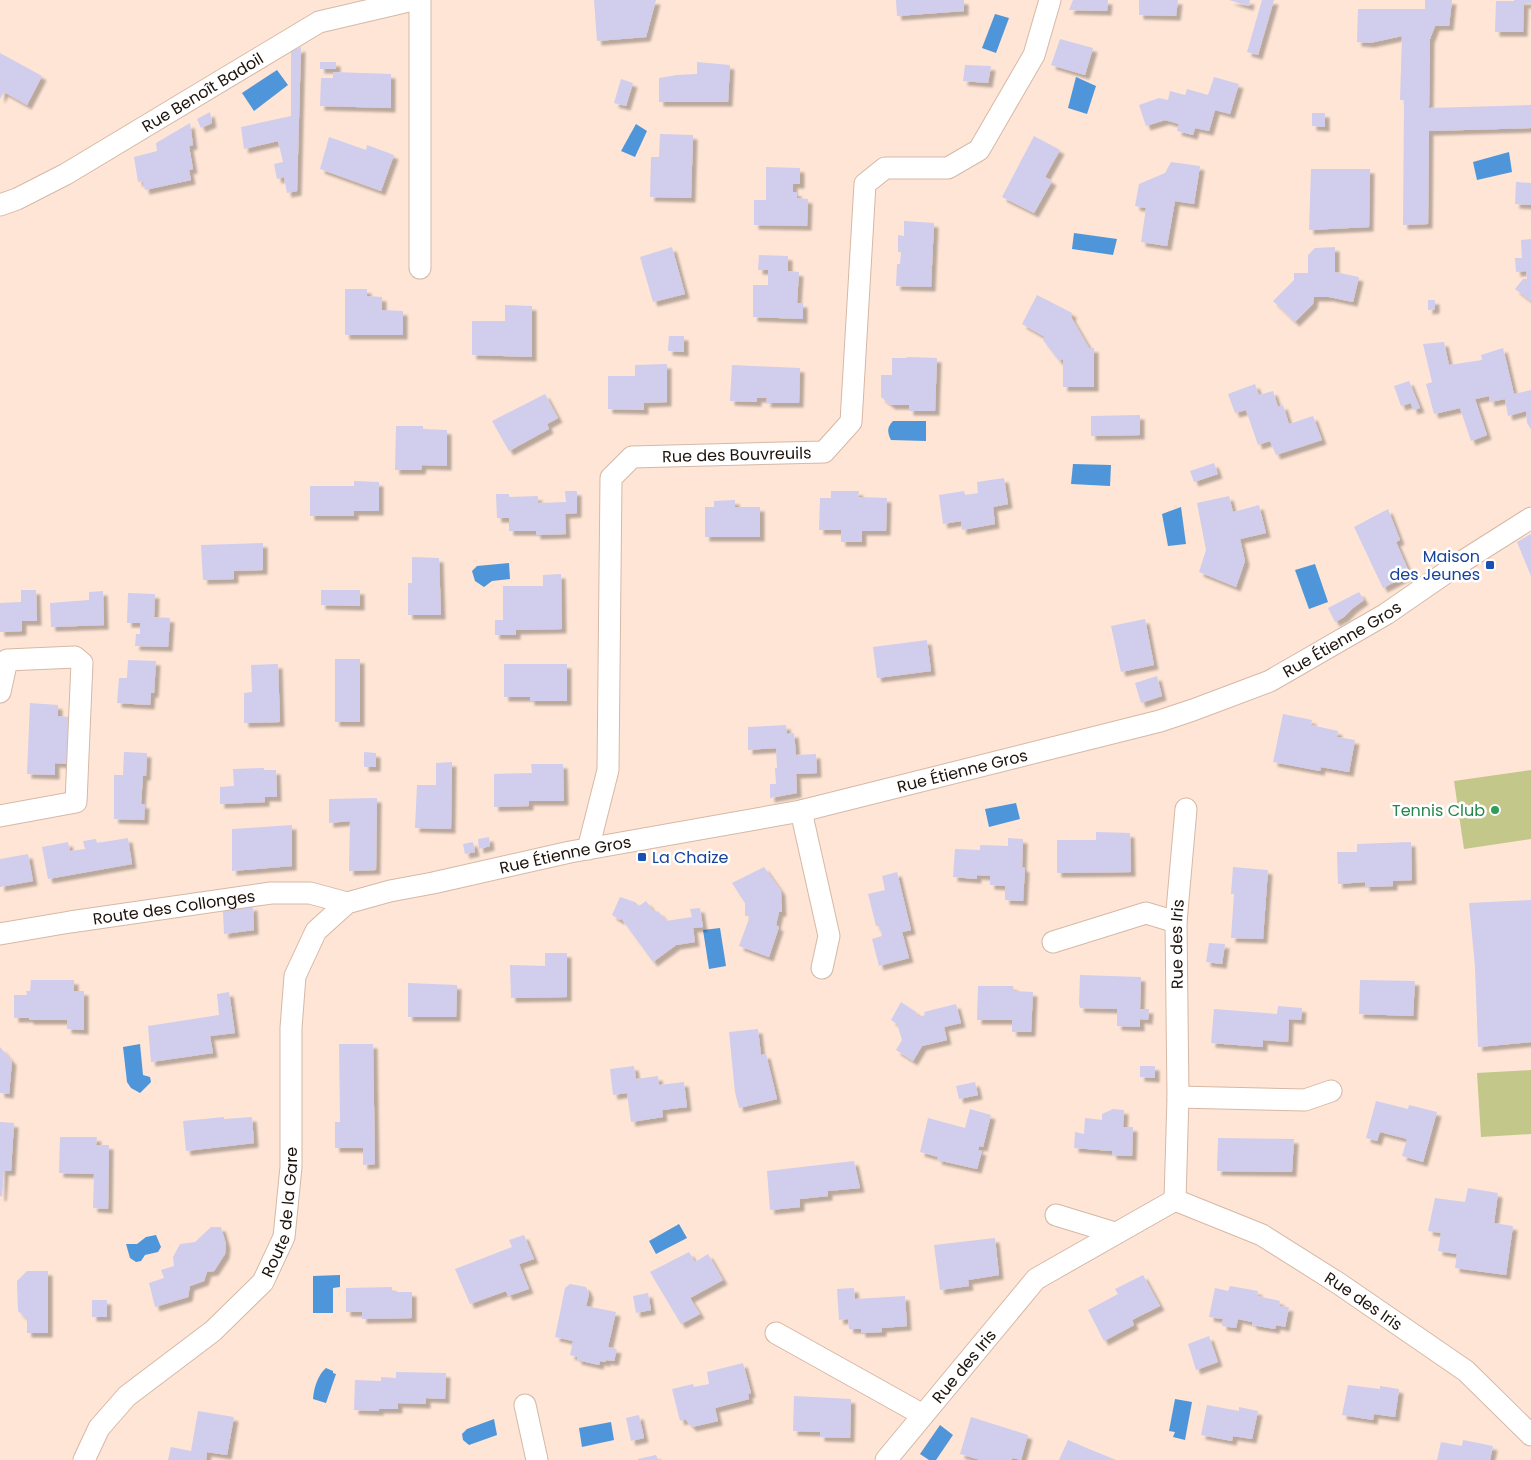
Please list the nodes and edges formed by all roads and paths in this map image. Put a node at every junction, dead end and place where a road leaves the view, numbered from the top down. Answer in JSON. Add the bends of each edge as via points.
{"nodes":[{"id":1,"x":413,"y":0,"type":"edge"},
{"id":2,"x":420,"y":0,"type":"edge"},
{"id":3,"x":1050,"y":0,"type":"edge"},
{"id":4,"x":0,"y":205,"type":"edge"},
{"id":5,"x":420,"y":268,"type":"dead end"},
{"id":6,"x":1531,"y":518,"type":"edge"},
{"id":7,"x":0,"y":692,"type":"edge"},
{"id":8,"x":1186,"y":808,"type":"dead end"},
{"id":9,"x":801,"y":811,"type":"junction"},
{"id":10,"x":0,"y":816,"type":"edge"},
{"id":11,"x":588,"y":848,"type":"junction"},
{"id":12,"x":347,"y":903,"type":"junction"},
{"id":13,"x":1176,"y":922,"type":"junction"},
{"id":14,"x":0,"y":934,"type":"edge"},
{"id":15,"x":1054,"y":942,"type":"dead end"},
{"id":16,"x":822,"y":968,"type":"dead end"},
{"id":17,"x":1332,"y":1091,"type":"dead end"},
{"id":18,"x":1178,"y":1097,"type":"junction"},
{"id":19,"x":1175,"y":1200,"type":"junction"},
{"id":20,"x":1056,"y":1215,"type":"dead end"},
{"id":21,"x":1115,"y":1233,"type":"junction"},
{"id":22,"x":776,"y":1333,"type":"dead end"},
{"id":23,"x":525,"y":1405,"type":"dead end"},
{"id":24,"x":923,"y":1415,"type":"junction"},
{"id":25,"x":1531,"y":1435,"type":"edge"},
{"id":26,"x":84,"y":1460,"type":"edge"},
{"id":27,"x":537,"y":1460,"type":"edge"},
{"id":28,"x":886,"y":1460,"type":"edge"}],
"edges":[{"from":1,"to":4,"type":"street","name":"Rue Benoît Badoil","via":[[319,22],[66,174]]},
{"from":2,"to":5,"type":"street"},
{"from":3,"to":11,"type":"street","name":"Rue des Bouvreuils","via":[[1034,55],[979,150],[948,168],[885,168],[865,184],[851,422],[824,452],[632,457],[611,478],[608,770]]},
{"from":6,"to":9,"type":"street","name":"Rue Étienne Gros","via":[[1460,562],[1386,614],[1270,681],[1160,721]]},
{"from":7,"to":10,"type":"street","via":[[7,660],[75,657],[82,663],[76,802]]},
{"from":8,"to":13,"type":"street","name":"Rue des Iris"},
{"from":9,"to":11,"type":"street","name":"Rue Étienne Gros"},
{"from":9,"to":16,"type":"street","via":[[829,936]]},
{"from":11,"to":12,"type":"street","name":"Rue Étienne Gros"},
{"from":12,"to":14,"type":"street","name":"Route des Collonges","via":[[310,893],[271,892]]},
{"from":12,"to":26,"type":"street","name":"Route de la Gare","via":[[316,931],[295,976],[291,1028],[291,1167],[284,1237],[263,1282],[213,1332],[127,1396],[99,1428]]},
{"from":13,"to":15,"type":"street","via":[[1146,913]]},
{"from":13,"to":18,"type":"street","name":"Rue des Iris"},
{"from":17,"to":18,"type":"street","via":[[1305,1100]]},
{"from":18,"to":19,"type":"street","name":"Rue des Iris"},
{"from":19,"to":21,"type":"street","name":"Rue des Iris"},
{"from":19,"to":25,"type":"street","name":"Rue des Iris","via":[[1262,1235],[1338,1283],[1466,1371]]},
{"from":20,"to":21,"type":"street"},
{"from":21,"to":24,"type":"street","name":"Rue des Iris","via":[[1036,1279]]},
{"from":22,"to":24,"type":"street"},
{"from":23,"to":27,"type":"street"},
{"from":24,"to":28,"type":"street","name":"Rue des Iris"}]}
